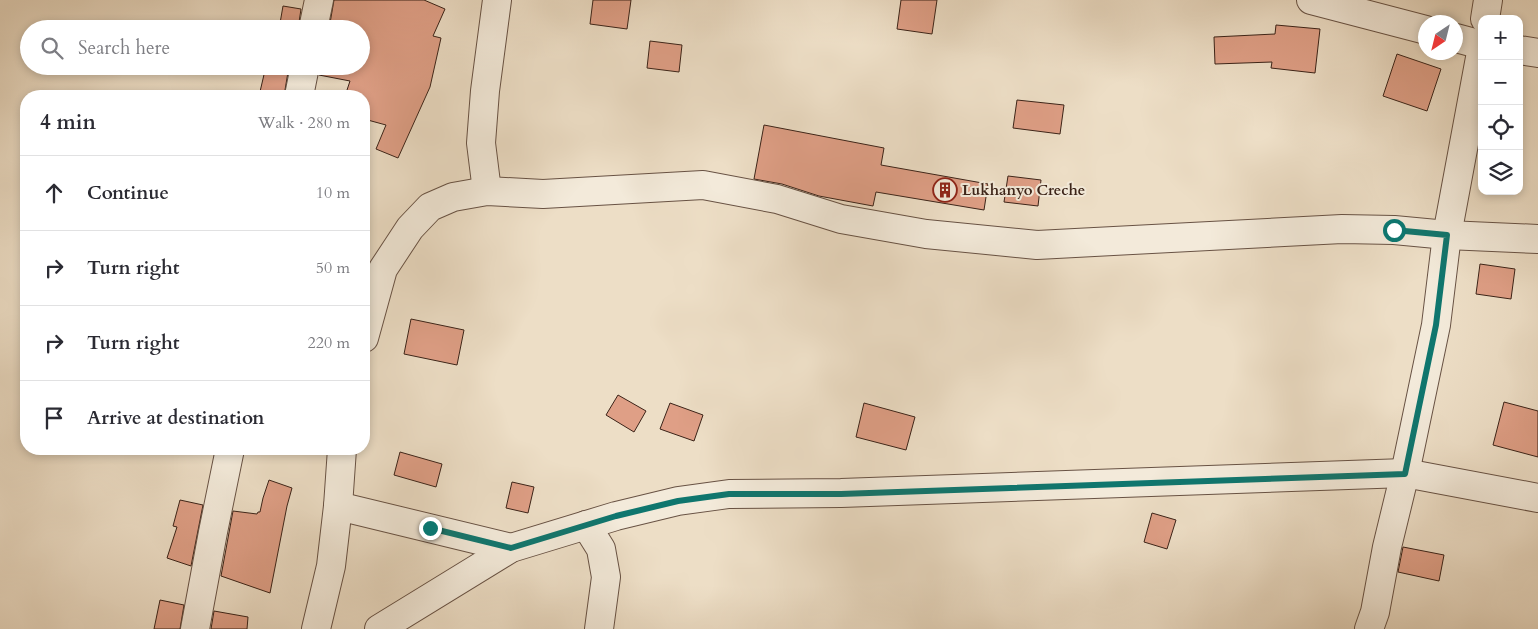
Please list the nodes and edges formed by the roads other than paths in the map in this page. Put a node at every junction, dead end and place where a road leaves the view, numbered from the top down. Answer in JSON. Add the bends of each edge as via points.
{"nodes":[{"id":1,"x":319,"y":0,"type":"edge"},
{"id":2,"x":497,"y":0,"type":"edge"},
{"id":3,"x":1311,"y":0,"type":"edge"},
{"id":4,"x":1488,"y":0,"type":"edge"},
{"id":5,"x":1486,"y":15,"type":"edge"},
{"id":6,"x":315,"y":20,"type":"edge"},
{"id":7,"x":1418,"y":28,"type":"edge"},
{"id":8,"x":1463,"y":40,"type":"edge"},
{"id":9,"x":1478,"y":45,"type":"edge"},
{"id":10,"x":1523,"y":51,"type":"edge"},
{"id":11,"x":1538,"y":53,"type":"edge"},
{"id":12,"x":1479,"y":60,"type":"edge"},
{"id":13,"x":303,"y":75,"type":"edge"},
{"id":14,"x":300,"y":90,"type":"edge"},
{"id":15,"x":487,"y":191,"type":"junction"},
{"id":16,"x":1447,"y":235,"type":"junction"},
{"id":17,"x":1538,"y":239,"type":"edge"},
{"id":18,"x":370,"y":316,"type":"edge"},
{"id":19,"x":229,"y":455,"type":"edge"},
{"id":20,"x":342,"y":455,"type":"edge"},
{"id":21,"x":1405,"y":474,"type":"junction"},
{"id":22,"x":1538,"y":498,"type":"edge"},
{"id":23,"x":338,"y":506,"type":"junction"},
{"id":24,"x":586,"y":525,"type":"junction"},
{"id":25,"x":511,"y":548,"type":"junction"},
{"id":26,"x":195,"y":629,"type":"edge"},
{"id":27,"x":316,"y":629,"type":"edge"},
{"id":28,"x":379,"y":629,"type":"edge"},
{"id":29,"x":598,"y":629,"type":"edge"},
{"id":30,"x":1369,"y":629,"type":"edge"}],
"edges":[{"from":1,"to":6,"type":"street"},
{"from":2,"to":15,"type":"street","via":[[481,143]]},
{"from":3,"to":7,"type":"street"},
{"from":4,"to":5,"type":"street"},
{"from":8,"to":9,"type":"street"},
{"from":10,"to":11,"type":"street"},
{"from":12,"to":16,"type":"street"},
{"from":13,"to":14,"type":"street"},
{"from":15,"to":16,"type":"street","via":[[543,194],[703,185],[777,199],[841,219],[926,234],[1037,245],[1342,229]]},
{"from":15,"to":18,"type":"street","via":[[453,197],[430,207],[410,228],[383,269]]},
{"from":16,"to":17,"type":"street"},
{"from":16,"to":21,"type":"street","via":[[1436,325]]},
{"from":19,"to":26,"type":"street"},
{"from":20,"to":23,"type":"street"},
{"from":21,"to":22,"type":"street"},
{"from":21,"to":24,"type":"street","via":[[841,494],[729,494],[678,501]]},
{"from":21,"to":30,"type":"street"},
{"from":23,"to":25,"type":"street"},
{"from":23,"to":27,"type":"street","via":[[331,566]]},
{"from":24,"to":25,"type":"street"},
{"from":24,"to":29,"type":"street","via":[[601,549],[606,577]]},
{"from":25,"to":28,"type":"street"}]}
